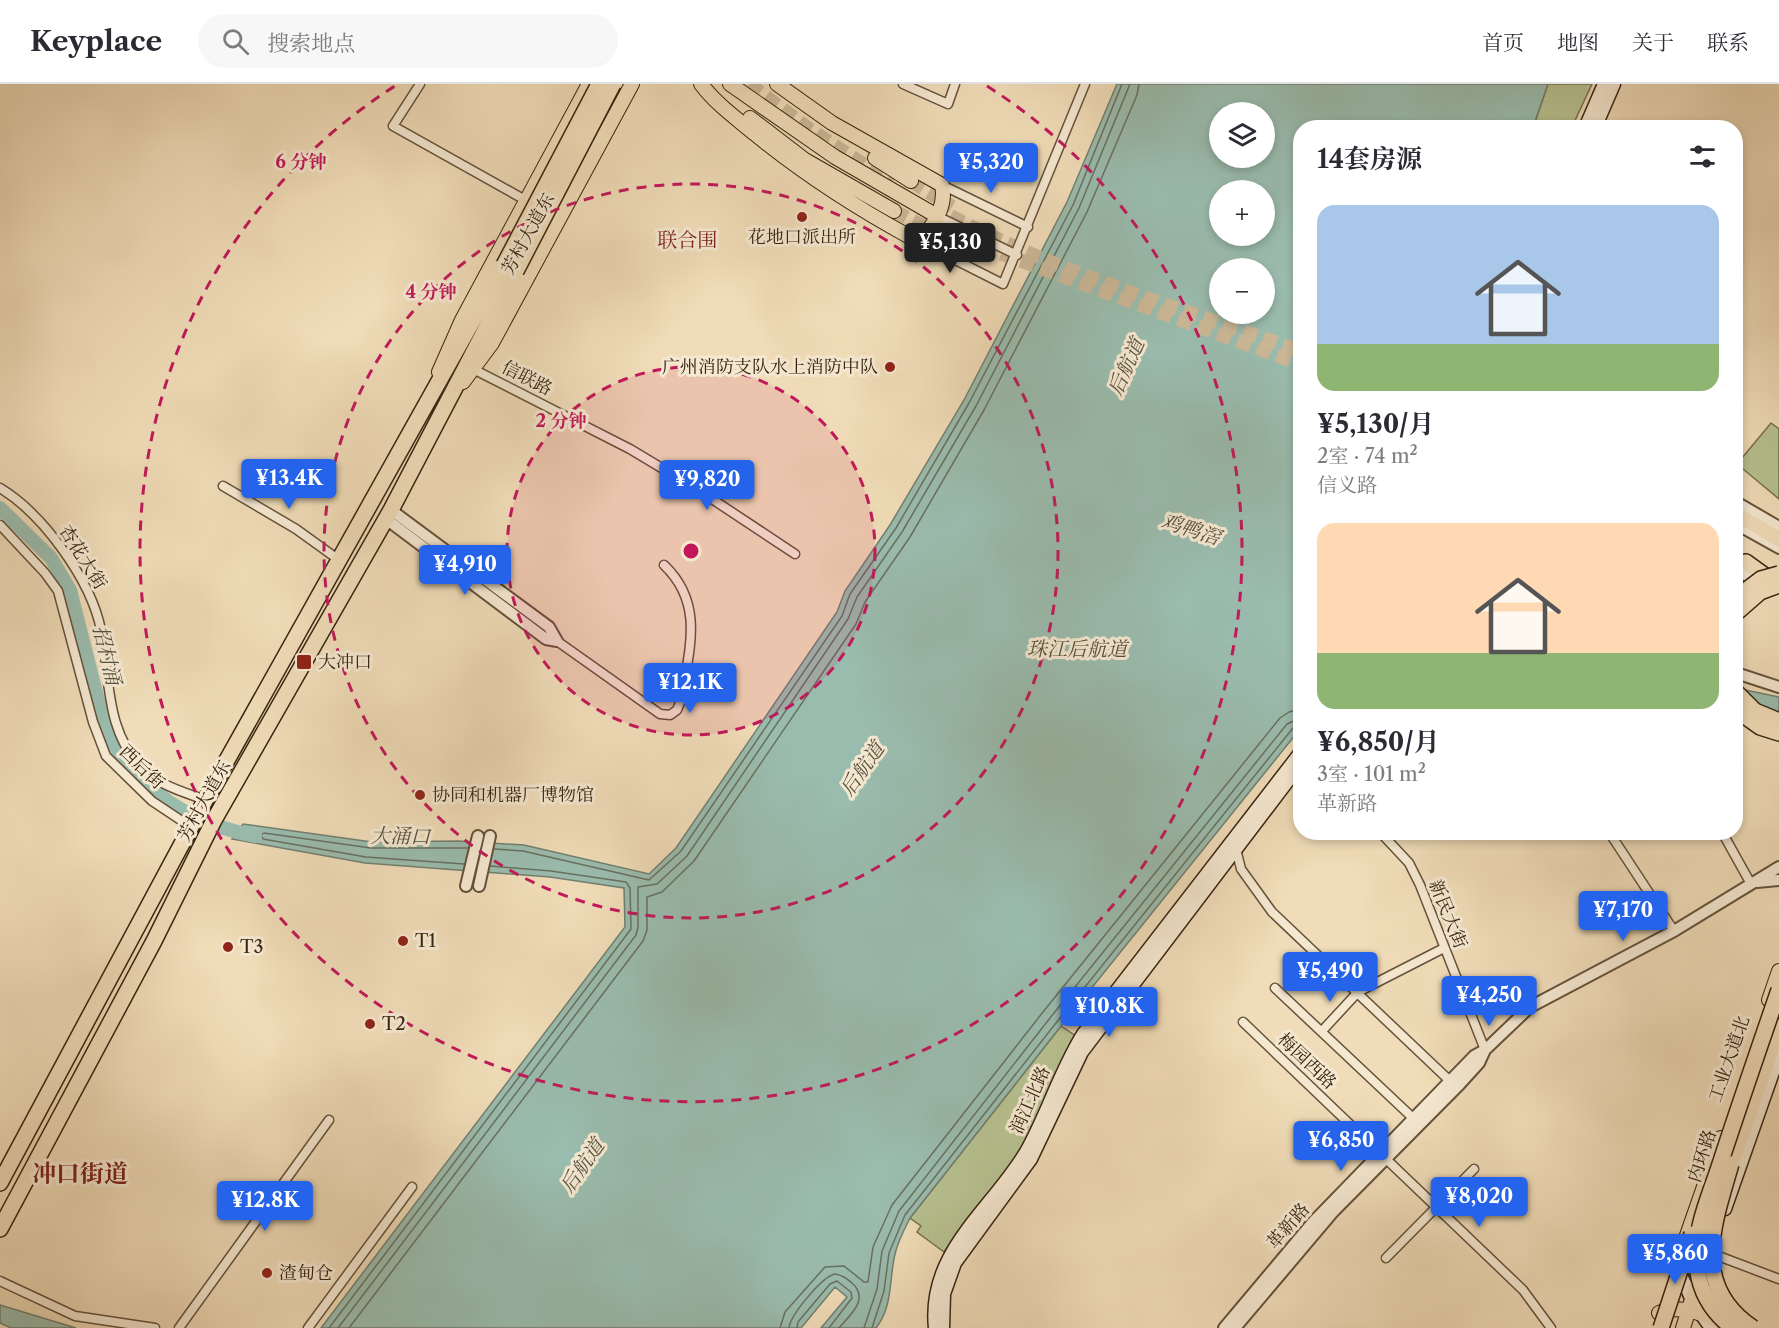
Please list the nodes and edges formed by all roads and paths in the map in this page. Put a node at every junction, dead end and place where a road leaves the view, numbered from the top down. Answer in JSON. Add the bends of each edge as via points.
{"nodes":[{"id":1,"x":420,"y":84,"type":"edge"},
{"id":2,"x":590,"y":84,"type":"edge"},
{"id":3,"x":598,"y":84,"type":"edge"},
{"id":4,"x":613,"y":84,"type":"edge"},
{"id":5,"x":632,"y":84,"type":"edge"},
{"id":6,"x":700,"y":84,"type":"edge"},
{"id":7,"x":709,"y":84,"type":"edge"},
{"id":8,"x":730,"y":84,"type":"edge"},
{"id":9,"x":766,"y":84,"type":"edge"},
{"id":10,"x":777,"y":84,"type":"edge"},
{"id":11,"x":903,"y":84,"type":"edge"},
{"id":12,"x":955,"y":84,"type":"edge"},
{"id":13,"x":1085,"y":84,"type":"edge"},
{"id":14,"x":1604,"y":84,"type":"edge"},
{"id":15,"x":1614,"y":84,"type":"edge"},
{"id":16,"x":915,"y":86,"type":"edge"},
{"id":17,"x":623,"y":101,"type":"junction"},
{"id":18,"x":1588,"y":120,"type":"edge"},
{"id":19,"x":1598,"y":120,"type":"edge"},
{"id":20,"x":911,"y":181,"type":"tunnel mouth"},
{"id":21,"x":942,"y":186,"type":"junction"},
{"id":22,"x":526,"y":201,"type":"junction"},
{"id":23,"x":894,"y":211,"type":"tunnel mouth"},
{"id":24,"x":937,"y":216,"type":"junction"},
{"id":25,"x":1029,"y":227,"type":"junction"},
{"id":26,"x":910,"y":237,"type":"junction"},
{"id":27,"x":1017,"y":255,"type":"junction"},
{"id":28,"x":510,"y":268,"type":"junction"},
{"id":29,"x":473,"y":369,"type":"junction"},
{"id":30,"x":435,"y":389,"type":"junction"},
{"id":31,"x":450,"y":398,"type":"junction"},
{"id":32,"x":223,"y":486,"type":"dead end"},
{"id":33,"x":0,"y":488,"type":"edge"},
{"id":34,"x":1743,"y":507,"type":"edge"},
{"id":35,"x":389,"y":515,"type":"junction"},
{"id":36,"x":1743,"y":518,"type":"edge"},
{"id":37,"x":0,"y":525,"type":"edge"},
{"id":38,"x":1743,"y":526,"type":"edge"},
{"id":39,"x":1779,"y":538,"type":"edge"},
{"id":40,"x":795,"y":554,"type":"dead end"},
{"id":41,"x":339,"y":560,"type":"junction"},
{"id":42,"x":1743,"y":563,"type":"edge"},
{"id":43,"x":1743,"y":564,"type":"edge"},
{"id":44,"x":664,"y":565,"type":"dead end"},
{"id":45,"x":1743,"y":568,"type":"edge"},
{"id":46,"x":1779,"y":575,"type":"edge"},
{"id":47,"x":1750,"y":578,"type":"junction"},
{"id":48,"x":1779,"y":585,"type":"edge"},
{"id":49,"x":1743,"y":592,"type":"edge"},
{"id":50,"x":1743,"y":594,"type":"edge"},
{"id":51,"x":1779,"y":594,"type":"edge"},
{"id":52,"x":1743,"y":605,"type":"edge"},
{"id":53,"x":557,"y":641,"type":"joint"},
{"id":54,"x":1743,"y":675,"type":"edge"},
{"id":55,"x":1779,"y":687,"type":"edge"},
{"id":56,"x":1743,"y":699,"type":"edge"},
{"id":57,"x":1743,"y":715,"type":"edge"},
{"id":58,"x":1779,"y":721,"type":"edge"},
{"id":59,"x":1779,"y":733,"type":"edge"},
{"id":60,"x":1293,"y":769,"type":"edge"},
{"id":61,"x":1293,"y":770,"type":"edge"},
{"id":62,"x":197,"y":815,"type":"junction"},
{"id":63,"x":1387,"y":840,"type":"edge"},
{"id":64,"x":1614,"y":840,"type":"edge"},
{"id":65,"x":1726,"y":840,"type":"edge"},
{"id":66,"x":1236,"y":849,"type":"junction"},
{"id":67,"x":1779,"y":867,"type":"edge"},
{"id":68,"x":1779,"y":880,"type":"edge"},
{"id":69,"x":1751,"y":884,"type":"junction"},
{"id":70,"x":466,"y":886,"type":"dead end"},
{"id":71,"x":479,"y":886,"type":"dead end"},
{"id":72,"x":1674,"y":931,"type":"junction"},
{"id":73,"x":1444,"y":948,"type":"junction"},
{"id":74,"x":1778,"y":983,"type":"edge"},
{"id":75,"x":1275,"y":988,"type":"dead end"},
{"id":76,"x":1358,"y":992,"type":"junction"},
{"id":77,"x":1779,"y":1007,"type":"edge"},
{"id":78,"x":1243,"y":1022,"type":"dead end"},
{"id":79,"x":1772,"y":1029,"type":"edge"},
{"id":80,"x":1322,"y":1031,"type":"junction"},
{"id":81,"x":1485,"y":1050,"type":"junction"},
{"id":82,"x":1779,"y":1055,"type":"edge"},
{"id":83,"x":1450,"y":1081,"type":"junction"},
{"id":84,"x":1740,"y":1101,"type":"junction"},
{"id":85,"x":1414,"y":1119,"type":"junction"},
{"id":86,"x":329,"y":1120,"type":"dead end"},
{"id":87,"x":1718,"y":1146,"type":"junction"},
{"id":88,"x":1384,"y":1155,"type":"junction"},
{"id":89,"x":1731,"y":1164,"type":"junction"},
{"id":90,"x":1474,"y":1169,"type":"dead end"},
{"id":91,"x":0,"y":1183,"type":"edge"},
{"id":92,"x":412,"y":1186,"type":"dead end"},
{"id":93,"x":1716,"y":1190,"type":"junction"},
{"id":94,"x":1437,"y":1206,"type":"junction"},
{"id":95,"x":0,"y":1229,"type":"edge"},
{"id":96,"x":1386,"y":1258,"type":"dead end"},
{"id":97,"x":1712,"y":1260,"type":"junction"},
{"id":98,"x":1677,"y":1263,"type":"junction"},
{"id":99,"x":1779,"y":1279,"type":"edge"},
{"id":100,"x":0,"y":1281,"type":"edge"},
{"id":101,"x":1702,"y":1308,"type":"edge"},
{"id":102,"x":1660,"y":1321,"type":"edge"},
{"id":103,"x":155,"y":1328,"type":"edge"},
{"id":104,"x":179,"y":1328,"type":"edge"},
{"id":105,"x":308,"y":1328,"type":"edge"},
{"id":106,"x":935,"y":1328,"type":"edge"},
{"id":107,"x":943,"y":1328,"type":"edge"},
{"id":108,"x":1224,"y":1328,"type":"edge"},
{"id":109,"x":1235,"y":1328,"type":"edge"},
{"id":110,"x":1551,"y":1328,"type":"edge"},
{"id":111,"x":1654,"y":1328,"type":"edge"},
{"id":112,"x":1671,"y":1328,"type":"edge"},
{"id":113,"x":1683,"y":1328,"type":"edge"},
{"id":114,"x":1734,"y":1328,"type":"edge"},
{"id":115,"x":1753,"y":1328,"type":"edge"},
{"id":116,"x":1759,"y":1328,"type":"edge"}],
"edges":[{"from":1,"to":22,"type":"street","via":[[393,126]]},
{"from":2,"to":17,"type":"main road"},
{"from":2,"to":22,"type":"main road","name":"芳村大道东"},
{"from":3,"to":28,"type":"highway","name":"芳村大道东","bridge":true},
{"from":4,"to":28,"type":"highway","name":"芳村大道东","bridge":true},
{"from":5,"to":17,"type":"main road","name":"芳村大道东"},
{"from":6,"to":26,"type":"main road","via":[[808,176]]},
{"from":7,"to":23,"type":"main road","via":[[797,154]]},
{"from":8,"to":24,"type":"main road","via":[[835,158]]},
{"from":9,"to":20,"type":"main road"},
{"from":10,"to":21,"type":"main road","via":[[832,123]]},
{"from":11,"to":16,"type":"street"},
{"from":12,"to":16,"type":"street","via":[[948,104]]},
{"from":13,"to":25,"type":"street"},
{"from":14,"to":18,"type":"main road"},
{"from":15,"to":19,"type":"main road"},
{"from":17,"to":29,"type":"main road","name":"芳村大道东","via":[[492,343]]},
{"from":21,"to":24,"type":"main road","via":[[944,198]]},
{"from":21,"to":25,"type":"street"},
{"from":22,"to":30,"type":"main road","name":"芳村大道东","via":[[451,342]]},
{"from":24,"to":26,"type":"main road","via":[[925,234]]},
{"from":24,"to":27,"type":"street"},
{"from":25,"to":27,"type":"street"},
{"from":26,"to":27,"type":"street","via":[[1003,284]]},
{"from":28,"to":30,"type":"highway","name":"芳村大道东"},
{"from":28,"to":31,"type":"highway","name":"芳村大道东"},
{"from":29,"to":31,"type":"main road","name":"芳村大道东"},
{"from":29,"to":40,"type":"street","name":"信联路","via":[[630,448]]},
{"from":30,"to":41,"type":"highway","name":"芳村大道东"},
{"from":31,"to":35,"type":"highway","name":"芳村大道东"},
{"from":32,"to":41,"type":"street"},
{"from":33,"to":62,"type":"street","name":"杏花大街","via":[[26,506],[41,523],[95,608],[113,713],[128,749]]},
{"from":34,"to":39,"type":"street"},
{"from":35,"to":53,"type":"street","via":[[546,639]]},
{"from":35,"to":95,"type":"highway","name":"芳村大道东","via":[[212,825]]},
{"from":36,"to":39,"type":"main road"},
{"from":37,"to":62,"type":"street","name":"西后街","via":[[58,591],[106,756],[152,801]]},
{"from":38,"to":39,"type":"street"},
{"from":41,"to":62,"type":"highway","name":"芳村大道东"},
{"from":42,"to":46,"type":"main road"},
{"from":43,"to":48,"type":"highway"},
{"from":44,"to":53,"type":"street","via":[[677,577],[689,601],[692,630],[681,700],[670,715],[660,714]]},
{"from":45,"to":47,"type":"street"},
{"from":46,"to":49,"type":"highway","bridge":true,"via":[[1761,579]]},
{"from":47,"to":50,"type":"street"},
{"from":47,"to":51,"type":"highway"},
{"from":48,"to":52,"type":"highway","bridge":true,"via":[[1760,592]]},
{"from":54,"to":55,"type":"street"},
{"from":56,"to":58,"type":"highway","via":[[1755,711]]},
{"from":57,"to":59,"type":"highway","via":[[1760,727]]},
{"from":60,"to":106,"type":"main road","name":"润江北路","via":[[1078,1041],[1026,1152],[944,1265],[934,1297]]},
{"from":61,"to":66,"type":"main road","name":"润江北路"},
{"from":62,"to":91,"type":"highway","name":"芳村大道东"},
{"from":63,"to":73,"type":"street","name":"新民大街","via":[[1409,863]]},
{"from":64,"to":72,"type":"street"},
{"from":65,"to":69,"type":"street"},
{"from":66,"to":76,"type":"street","via":[[1241,869],[1272,912]]},
{"from":66,"to":107,"type":"main road","name":"润江北路","via":[[1082,1052],[1031,1159],[950,1273],[944,1294]]},
{"from":67,"to":69,"type":"street","name":"革新路"},
{"from":68,"to":69,"type":"street"},
{"from":69,"to":72,"type":"street","name":"革新路"},
{"from":70,"to":71,"type":"street","via":[[484,836]]},
{"from":72,"to":81,"type":"street","name":"革新路","via":[[1530,1007]]},
{"from":73,"to":76,"type":"street"},
{"from":73,"to":81,"type":"street","name":"新民大街"},
{"from":74,"to":79,"type":"main road","name":"工业大道北"},
{"from":74,"to":84,"type":"highway","name":"内环路","bridge":true},
{"from":75,"to":80,"type":"street"},
{"from":76,"to":80,"type":"street"},
{"from":76,"to":83,"type":"street"},
{"from":77,"to":79,"type":"street"},
{"from":78,"to":88,"type":"street","name":"梅园西路"},
{"from":79,"to":87,"type":"main road","name":"工业大道北"},
{"from":79,"to":89,"type":"highway","name":"内环路"},
{"from":79,"to":93,"type":"street"},
{"from":79,"to":101,"type":"main road","name":"工业大道北","via":[[1733,1164]]},
{"from":80,"to":85,"type":"street"},
{"from":81,"to":83,"type":"street","name":"革新路"},
{"from":81,"to":88,"type":"street","name":"革新路","via":[[1461,1084]]},
{"from":82,"to":97,"type":"main road","via":[[1724,1211]]},
{"from":83,"to":85,"type":"street","name":"革新路"},
{"from":84,"to":102,"type":"highway","bridge":true},
{"from":84,"to":114,"type":"highway","name":"内环路","bridge":true,"via":[[1703,1218],[1696,1255],[1704,1294]]},
{"from":85,"to":88,"type":"street","name":"革新路"},
{"from":86,"to":104,"type":"street"},
{"from":87,"to":93,"type":"main road"},
{"from":87,"to":98,"type":"main road","name":"工业大道北"},
{"from":88,"to":94,"type":"street","name":"梅园西路"},
{"from":88,"to":108,"type":"street","name":"革新路","via":[[1313,1222]]},
{"from":88,"to":109,"type":"street","name":"革新路"},
{"from":89,"to":112,"type":"highway","bridge":true},
{"from":89,"to":115,"type":"highway","name":"内环路","bridge":true,"via":[[1713,1226],[1711,1263],[1728,1305]]},
{"from":90,"to":94,"type":"street"},
{"from":92,"to":105,"type":"street"},
{"from":93,"to":101,"type":"main road","via":[[1700,1246]]},
{"from":94,"to":96,"type":"street"},
{"from":94,"to":110,"type":"street","name":"梅园西路","via":[[1523,1290]]},
{"from":97,"to":99,"type":"street"},
{"from":97,"to":101,"type":"main road"},
{"from":97,"to":116,"type":"main road","via":[[1710,1280],[1721,1303],[1736,1318]]},
{"from":98,"to":101,"type":"main road","via":[[1681,1279]]},
{"from":98,"to":102,"type":"main road","name":"工业大道北"},
{"from":100,"to":103,"type":"street","via":[[75,1316]]},
{"from":101,"to":102,"type":"main road","via":[[1670,1309]]},
{"from":101,"to":113,"type":"main road","name":"工业大道北"},
{"from":101,"to":114,"type":"main road"},
{"from":102,"to":111,"type":"main road","name":"工业大道北"}]}
